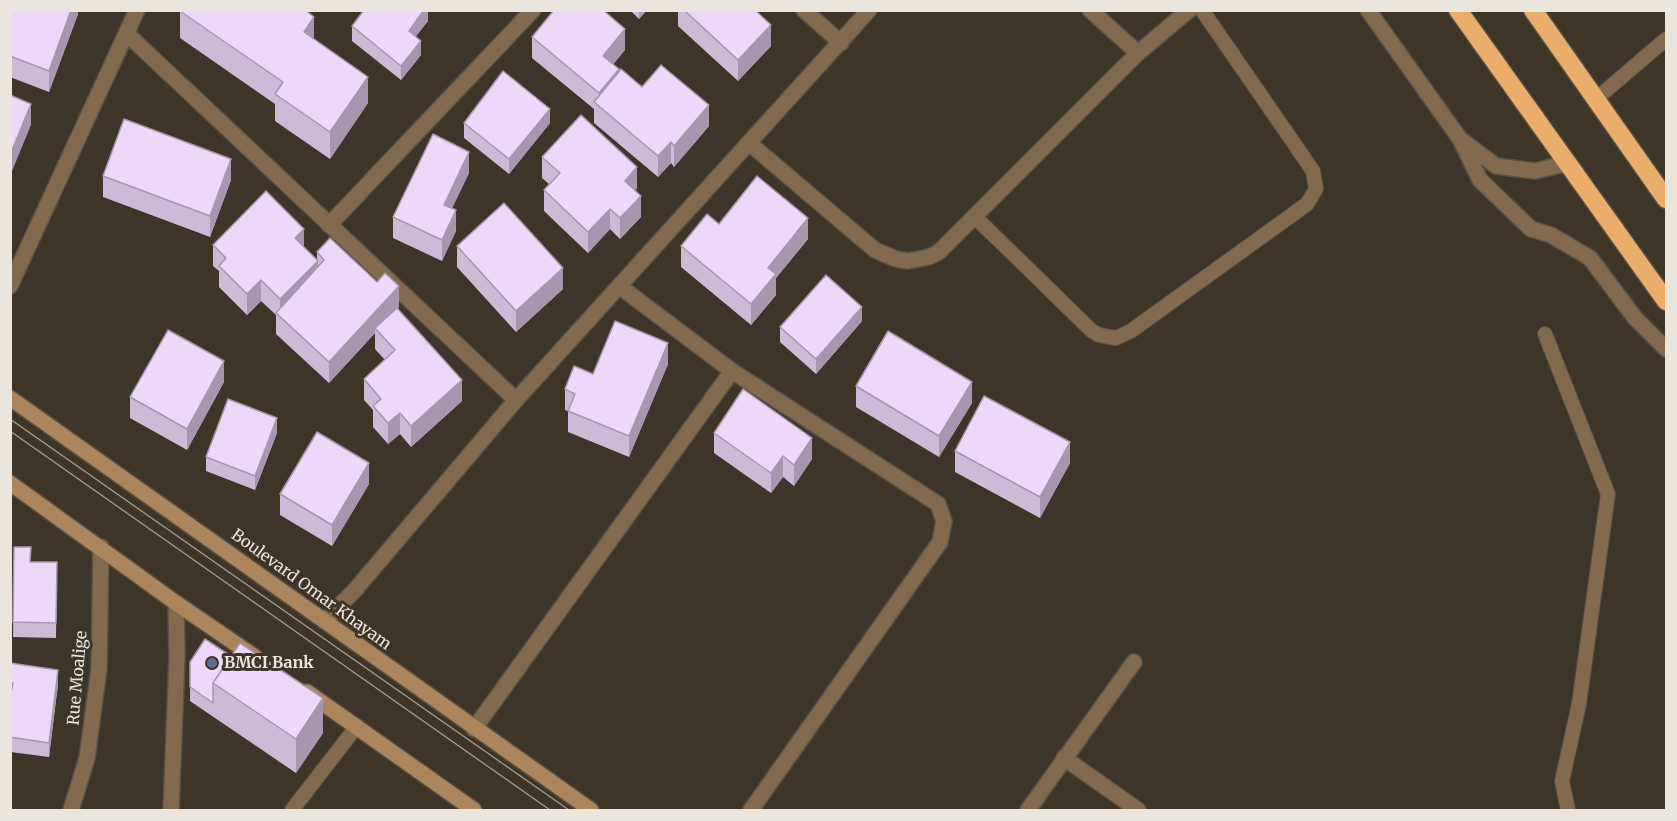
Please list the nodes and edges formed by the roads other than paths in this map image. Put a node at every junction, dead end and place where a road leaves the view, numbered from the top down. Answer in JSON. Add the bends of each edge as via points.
{"nodes":[{"id":1,"x":137,"y":10,"type":"edge"},
{"id":2,"x":533,"y":10,"type":"edge"},
{"id":3,"x":804,"y":10,"type":"edge"},
{"id":4,"x":869,"y":10,"type":"edge"},
{"id":5,"x":1090,"y":10,"type":"edge"},
{"id":6,"x":1189,"y":10,"type":"edge"},
{"id":7,"x":1202,"y":10,"type":"edge"},
{"id":8,"x":1368,"y":10,"type":"edge"},
{"id":9,"x":1458,"y":10,"type":"edge"},
{"id":10,"x":1533,"y":10,"type":"edge"},
{"id":11,"x":126,"y":33,"type":"junction"},
{"id":12,"x":1666,"y":39,"type":"edge"},
{"id":13,"x":841,"y":43,"type":"junction"},
{"id":14,"x":1138,"y":52,"type":"junction"},
{"id":15,"x":1596,"y":99,"type":"junction"},
{"id":16,"x":1460,"y":139,"type":"junction"},
{"id":17,"x":749,"y":143,"type":"junction"},
{"id":18,"x":1568,"y":163,"type":"junction"},
{"id":19,"x":1666,"y":199,"type":"edge"},
{"id":20,"x":974,"y":216,"type":"junction"},
{"id":21,"x":329,"y":225,"type":"junction"},
{"id":22,"x":10,"y":286,"type":"edge"},
{"id":23,"x":619,"y":286,"type":"junction"},
{"id":24,"x":1666,"y":301,"type":"edge"},
{"id":25,"x":1545,"y":334,"type":"dead end"},
{"id":26,"x":1666,"y":349,"type":"edge"},
{"id":27,"x":732,"y":371,"type":"junction"},
{"id":28,"x":10,"y":398,"type":"edge"},
{"id":29,"x":516,"y":400,"type":"junction"},
{"id":30,"x":10,"y":483,"type":"edge"},
{"id":31,"x":101,"y":547,"type":"junction"},
{"id":32,"x":176,"y":603,"type":"junction"},
{"id":33,"x":324,"y":621,"type":"junction"},
{"id":34,"x":1134,"y":662,"type":"dead end"},
{"id":35,"x":269,"y":666,"type":"edge"},
{"id":36,"x":298,"y":686,"type":"edge"},
{"id":37,"x":357,"y":726,"type":"junction"},
{"id":38,"x":474,"y":729,"type":"junction"},
{"id":39,"x":1064,"y":758,"type":"junction"},
{"id":40,"x":71,"y":810,"type":"edge"},
{"id":41,"x":171,"y":810,"type":"edge"},
{"id":42,"x":292,"y":810,"type":"edge"},
{"id":43,"x":474,"y":810,"type":"edge"},
{"id":44,"x":591,"y":810,"type":"edge"},
{"id":45,"x":751,"y":810,"type":"edge"},
{"id":46,"x":1028,"y":810,"type":"edge"},
{"id":47,"x":1138,"y":810,"type":"edge"},
{"id":48,"x":1568,"y":810,"type":"edge"}],
"edges":[{"from":1,"to":11,"type":"street"},
{"from":2,"to":21,"type":"street"},
{"from":3,"to":13,"type":"street"},
{"from":4,"to":13,"type":"street"},
{"from":5,"to":14,"type":"street"},
{"from":6,"to":14,"type":"street"},
{"from":7,"to":20,"type":"lane","via":[[1313,171],[1316,189],[1306,204],[1116,338],[1092,331]]},
{"from":8,"to":16,"type":"street"},
{"from":9,"to":18,"type":"highway"},
{"from":10,"to":15,"type":"highway"},
{"from":11,"to":21,"type":"street"},
{"from":11,"to":22,"type":"street"},
{"from":12,"to":15,"type":"lane"},
{"from":13,"to":17,"type":"street"},
{"from":14,"to":20,"type":"street"},
{"from":15,"to":19,"type":"highway"},
{"from":16,"to":18,"type":"street","via":[[1496,166],[1535,171]]},
{"from":16,"to":26,"type":"street","via":[[1480,180],[1531,229],[1551,235],[1590,258],[1635,318]]},
{"from":17,"to":20,"type":"street","via":[[875,250],[896,259],[919,260],[939,252]]},
{"from":17,"to":23,"type":"street"},
{"from":18,"to":24,"type":"highway"},
{"from":21,"to":29,"type":"street"},
{"from":23,"to":27,"type":"street"},
{"from":23,"to":29,"type":"street"},
{"from":25,"to":48,"type":"lane","via":[[1608,494],[1579,704],[1562,781]]},
{"from":27,"to":38,"type":"street"},
{"from":27,"to":45,"type":"street","via":[[938,504],[944,520],[940,542]]},
{"from":28,"to":33,"type":"street","name":"Boulevard Omar Khayam"},
{"from":29,"to":33,"type":"street","via":[[355,590]]},
{"from":30,"to":31,"type":"street"},
{"from":31,"to":32,"type":"street"},
{"from":31,"to":40,"type":"street","name":"Rue Moalige","via":[[99,669],[87,758]]},
{"from":32,"to":35,"type":"street"},
{"from":32,"to":41,"type":"street"},
{"from":33,"to":38,"type":"street","name":"Boulevard Omar Khayam"},
{"from":34,"to":39,"type":"street"},
{"from":36,"to":37,"type":"street"},
{"from":37,"to":42,"type":"lane"},
{"from":37,"to":43,"type":"street"},
{"from":38,"to":44,"type":"street","name":"Boulevard Omar Khayam"},
{"from":39,"to":46,"type":"street"},
{"from":39,"to":47,"type":"street"}]}
